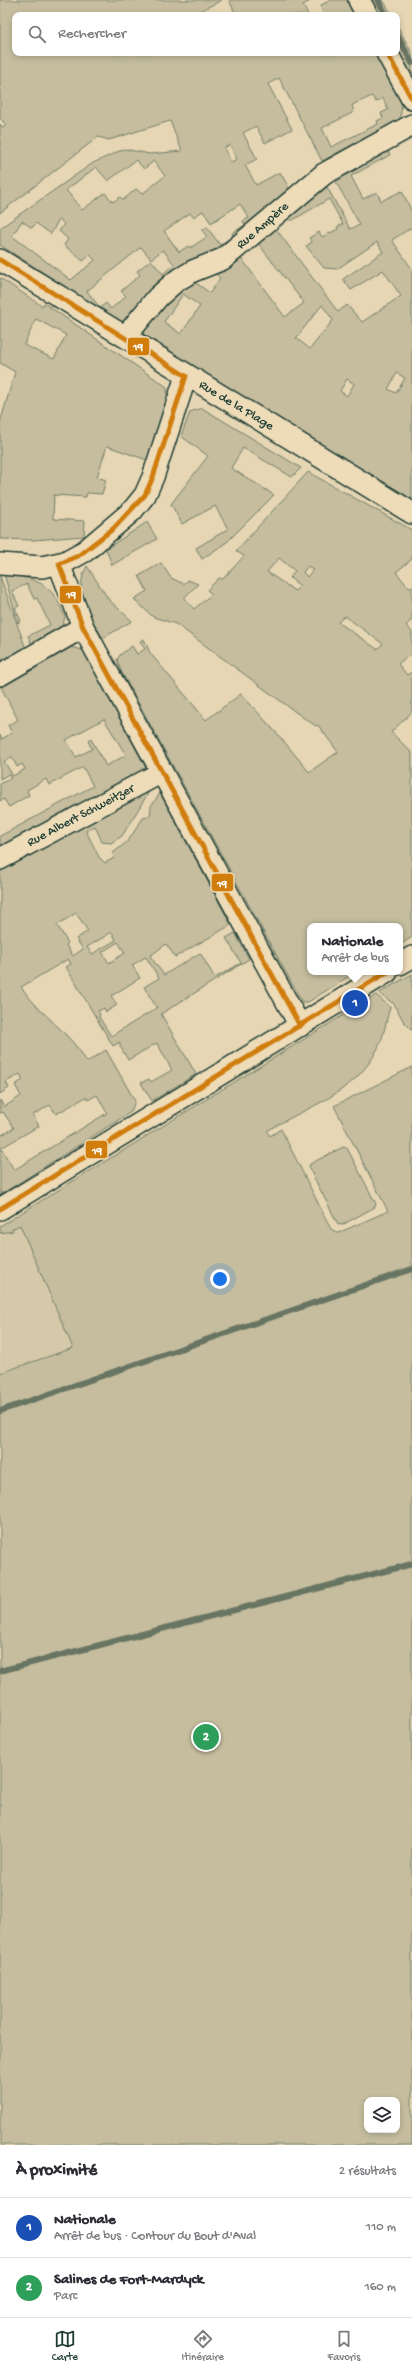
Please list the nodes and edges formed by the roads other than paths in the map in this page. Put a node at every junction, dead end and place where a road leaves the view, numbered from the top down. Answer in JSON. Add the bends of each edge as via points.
{"nodes":[{"id":1,"x":359,"y":0,"type":"edge"},
{"id":2,"x":365,"y":12,"type":"edge"},
{"id":3,"x":389,"y":56,"type":"edge"},
{"id":4,"x":412,"y":99,"type":"edge"},
{"id":5,"x":412,"y":125,"type":"edge"},
{"id":6,"x":0,"y":260,"type":"edge"},
{"id":7,"x":125,"y":337,"type":"junction"},
{"id":8,"x":186,"y":376,"type":"junction"},
{"id":9,"x":412,"y":513,"type":"edge"},
{"id":10,"x":0,"y":564,"type":"edge"},
{"id":11,"x":59,"y":564,"type":"junction"},
{"id":12,"x":83,"y":627,"type":"junction"},
{"id":13,"x":0,"y":676,"type":"edge"},
{"id":14,"x":162,"y":772,"type":"junction"},
{"id":15,"x":0,"y":859,"type":"edge"},
{"id":16,"x":412,"y":957,"type":"edge"},
{"id":17,"x":403,"y":962,"type":"edge"},
{"id":18,"x":382,"y":975,"type":"edge"},
{"id":19,"x":300,"y":1026,"type":"junction"},
{"id":20,"x":0,"y":1209,"type":"edge"}],
"edges":[{"from":1,"to":2,"type":"street"},
{"from":3,"to":4,"type":"street"},
{"from":5,"to":7,"type":"street","name":"Rue Ampère","via":[[324,174],[227,256],[176,281],[158,297]]},
{"from":6,"to":7,"type":"street","name":"Rue de la Plage"},
{"from":7,"to":8,"type":"street","name":"Rue de la Plage"},
{"from":8,"to":9,"type":"street","name":"Rue de la Plage"},
{"from":8,"to":11,"type":"street","via":[[145,495],[114,528],[78,556]]},
{"from":10,"to":11,"type":"street","via":[[33,567]]},
{"from":11,"to":12,"type":"street"},
{"from":12,"to":13,"type":"street"},
{"from":12,"to":14,"type":"street"},
{"from":14,"to":15,"type":"street","name":"Rue Albert Schweitzer"},
{"from":14,"to":19,"type":"street"},
{"from":16,"to":17,"type":"street"},
{"from":18,"to":19,"type":"street"},
{"from":19,"to":20,"type":"street"}]}
